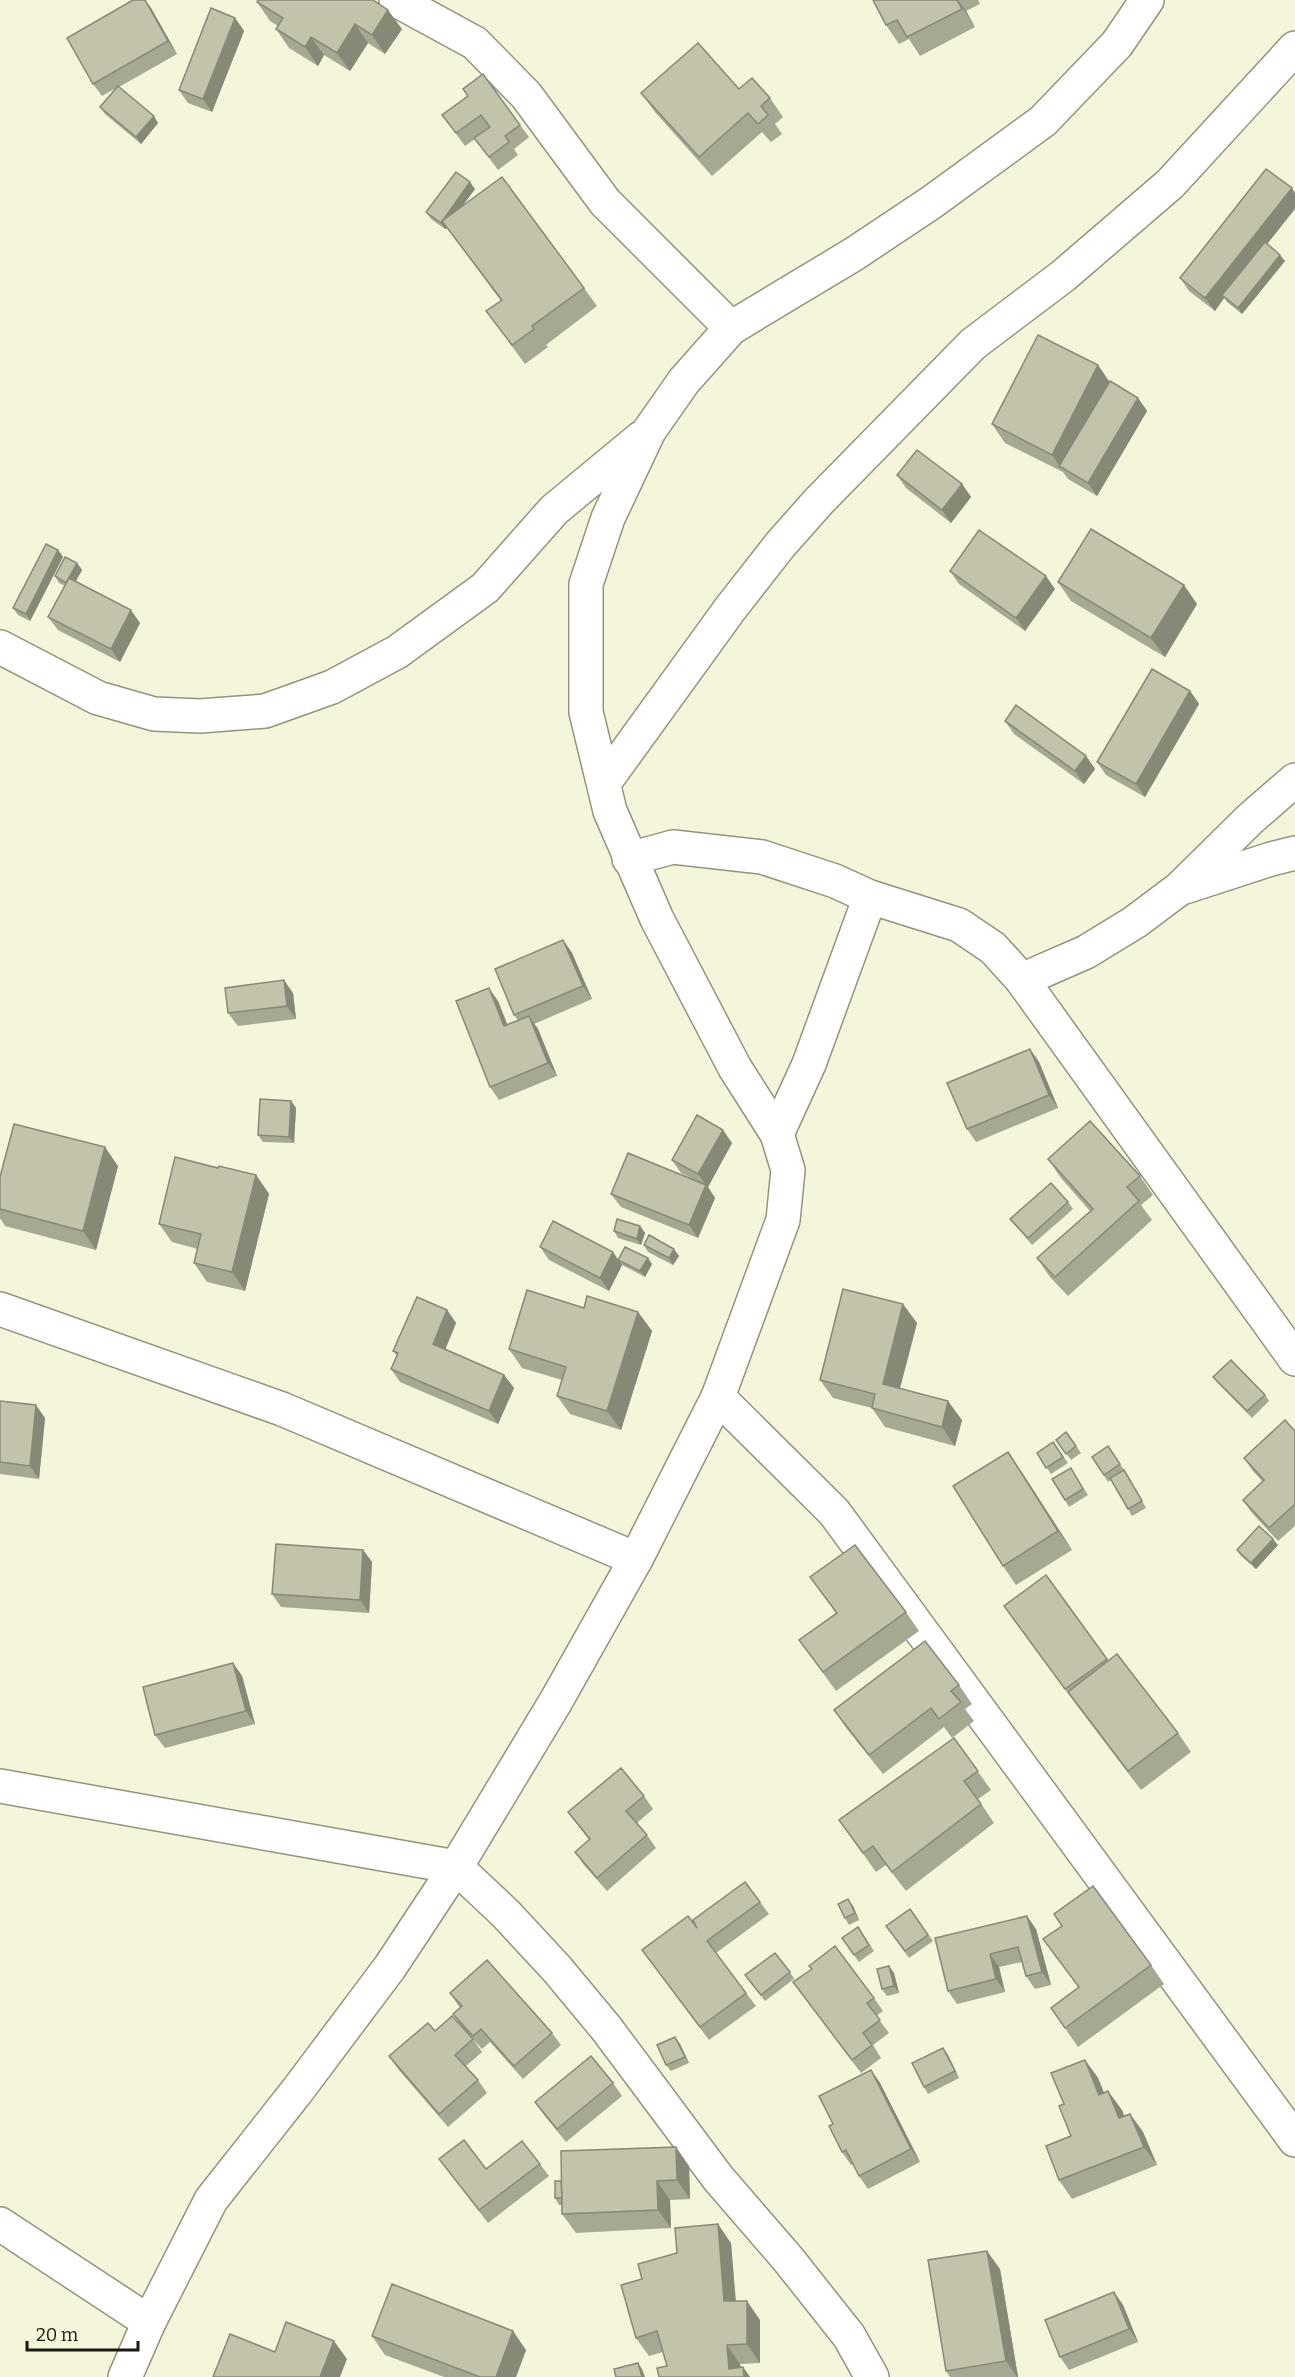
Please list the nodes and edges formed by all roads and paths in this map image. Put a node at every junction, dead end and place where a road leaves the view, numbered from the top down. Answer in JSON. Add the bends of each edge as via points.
{"nodes":[{"id":1,"x":396,"y":0,"type":"edge"},
{"id":2,"x":1148,"y":0,"type":"edge"},
{"id":3,"x":1295,"y":48,"type":"edge"},
{"id":4,"x":730,"y":328,"type":"junction"},
{"id":5,"x":649,"y":431,"type":"junction"},
{"id":6,"x":0,"y":647,"type":"edge"},
{"id":7,"x":1295,"y":780,"type":"edge"},
{"id":8,"x":603,"y":783,"type":"junction"},
{"id":9,"x":1295,"y":853,"type":"edge"},
{"id":10,"x":629,"y":859,"type":"junction"},
{"id":11,"x":1179,"y":889,"type":"junction"},
{"id":12,"x":870,"y":897,"type":"junction"},
{"id":13,"x":1022,"y":980,"type":"junction"},
{"id":14,"x":777,"y":1134,"type":"junction"},
{"id":15,"x":0,"y":1309,"type":"edge"},
{"id":16,"x":1295,"y":1359,"type":"edge"},
{"id":17,"x":718,"y":1397,"type":"junction"},
{"id":18,"x":636,"y":1559,"type":"junction"},
{"id":19,"x":0,"y":1786,"type":"edge"},
{"id":20,"x":456,"y":1867,"type":"junction"},
{"id":21,"x":1295,"y":2140,"type":"edge"},
{"id":22,"x":0,"y":2224,"type":"edge"},
{"id":23,"x":149,"y":2322,"type":"junction"},
{"id":24,"x":125,"y":2377,"type":"edge"},
{"id":25,"x":872,"y":2377,"type":"edge"}],
"edges":[{"from":1,"to":4,"type":"street","via":[[475,43],[526,95],[605,202]]},
{"from":2,"to":4,"type":"street","via":[[1117,44],[1043,121],[903,222]]},
{"from":3,"to":8,"type":"street","via":[[1170,184],[1063,276],[973,344],[819,501],[730,609]]},
{"from":4,"to":5,"type":"street","via":[[684,381]]},
{"from":5,"to":6,"type":"street","via":[[554,510],[485,588],[397,652],[332,687],[265,711],[200,716],[154,714],[98,698]]},
{"from":5,"to":8,"type":"street","via":[[608,518],[586,584],[586,712]]},
{"from":7,"to":11,"type":"street"},
{"from":8,"to":10,"type":"street"},
{"from":9,"to":11,"type":"street"},
{"from":10,"to":12,"type":"street","via":[[673,847],[762,857]]},
{"from":10,"to":14,"type":"street","via":[[735,1068]]},
{"from":11,"to":13,"type":"street","via":[[1086,952]]},
{"from":12,"to":13,"type":"street","via":[[959,925],[993,948]]},
{"from":12,"to":14,"type":"street","via":[[809,1064]]},
{"from":13,"to":16,"type":"street"},
{"from":14,"to":17,"type":"street","via":[[788,1170],[783,1220]]},
{"from":15,"to":18,"type":"street","via":[[282,1409]]},
{"from":17,"to":18,"type":"street"},
{"from":17,"to":21,"type":"street","via":[[834,1512]]},
{"from":18,"to":20,"type":"street"},
{"from":19,"to":20,"type":"street"},
{"from":20,"to":23,"type":"street","via":[[390,1967],[211,2200]]},
{"from":20,"to":25,"type":"street","via":[[514,1922],[606,2028],[718,2178],[849,2336]]},
{"from":22,"to":23,"type":"street"},
{"from":23,"to":24,"type":"street"}]}
